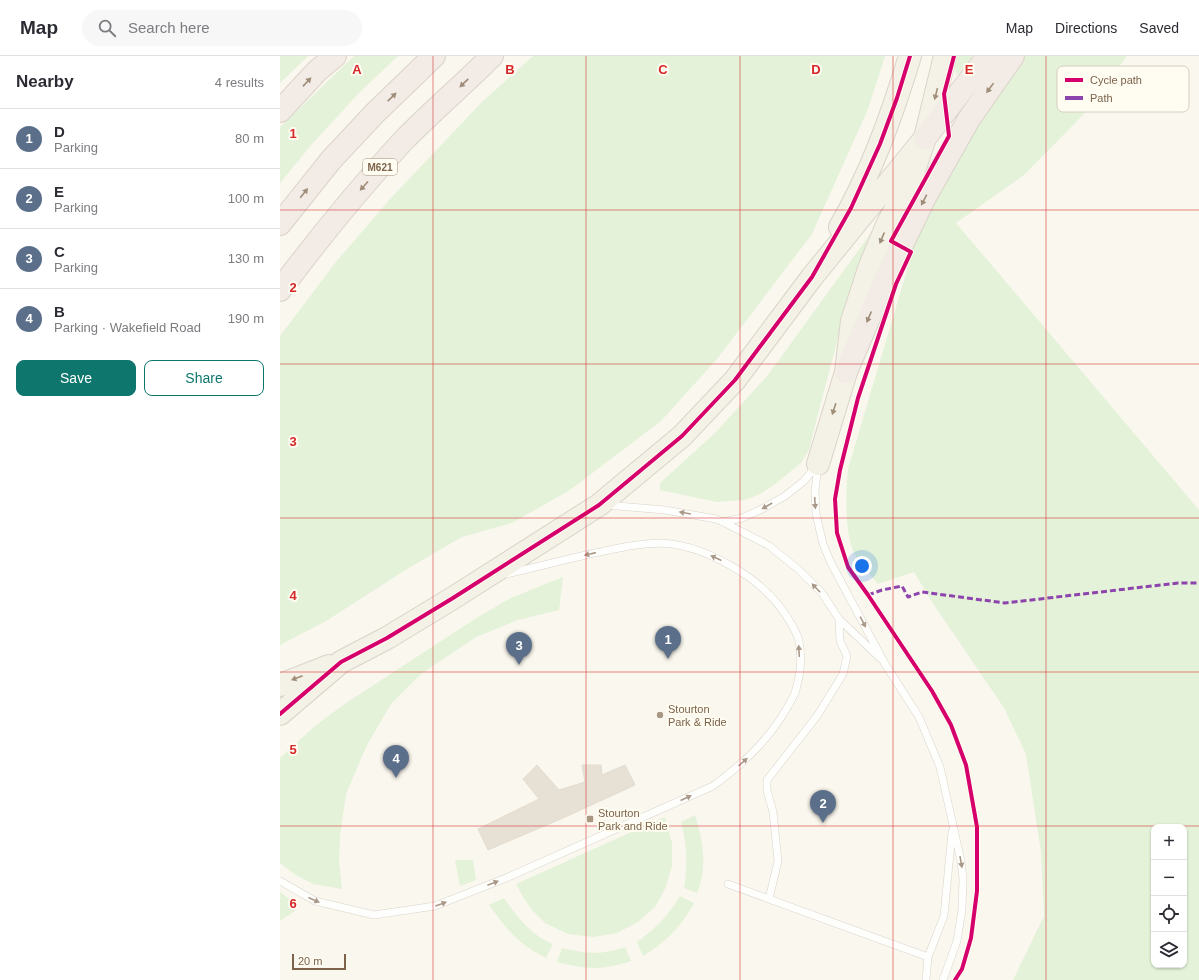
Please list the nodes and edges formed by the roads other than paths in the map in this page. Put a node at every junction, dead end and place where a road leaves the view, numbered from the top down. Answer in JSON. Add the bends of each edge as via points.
{"nodes":[{"id":1,"x":336,"y":56,"type":"edge"},
{"id":2,"x":434,"y":56,"type":"edge"},
{"id":3,"x":492,"y":56,"type":"edge"},
{"id":4,"x":910,"y":56,"type":"edge"},
{"id":5,"x":945,"y":56,"type":"edge"},
{"id":6,"x":988,"y":56,"type":"edge"},
{"id":7,"x":1013,"y":56,"type":"edge"},
{"id":8,"x":280,"y":111,"type":"edge"},
{"id":9,"x":925,"y":138,"type":"junction"},
{"id":10,"x":280,"y":224,"type":"edge"},
{"id":11,"x":812,"y":277,"type":"junction"},
{"id":12,"x":280,"y":290,"type":"edge"},
{"id":13,"x":846,"y":372,"type":"junction"},
{"id":14,"x":818,"y":464,"type":"junction"},
{"id":15,"x":599,"y":505,"type":"junction"},
{"id":16,"x":723,"y":522,"type":"junction"},
{"id":17,"x":484,"y":579,"type":"junction"},
{"id":18,"x":839,"y":619,"type":"junction"},
{"id":19,"x":341,"y":662,"type":"junction"},
{"id":20,"x":885,"y":664,"type":"junction"},
{"id":21,"x":280,"y":685,"type":"edge"},
{"id":22,"x":280,"y":714,"type":"edge"},
{"id":23,"x":953,"y":824,"type":"junction"},
{"id":24,"x":280,"y":881,"type":"edge"},
{"id":25,"x":728,"y":884,"type":"dead end"},
{"id":26,"x":769,"y":899,"type":"junction"},
{"id":27,"x":928,"y":957,"type":"junction"},
{"id":28,"x":926,"y":980,"type":"edge"},
{"id":29,"x":943,"y":980,"type":"edge"}],
"edges":[{"from":8,"to":1,"type":"highway","one_way":true,"via":[[317,71]]},
{"from":10,"to":2,"type":"highway","one_way":true,"via":[[331,160]]},
{"from":3,"to":12,"type":"highway","number":"M621","one_way":true,"via":[[403,142],[305,256]]},
{"from":4,"to":11,"type":"main road","via":[[880,144],[861,187]]},
{"from":5,"to":9,"type":"main road","one_way":true},
{"from":6,"to":9,"type":"highway"},
{"from":7,"to":13,"type":"highway","one_way":true,"via":[[969,119],[925,197],[887,276]]},
{"from":9,"to":11,"type":"main road"},
{"from":9,"to":13,"type":"main road","one_way":true,"via":[[910,182],[887,225],[870,266],[852,321]]},
{"from":11,"to":15,"type":"main road","via":[[730,386],[682,436]]},
{"from":13,"to":14,"type":"main road","one_way":true},
{"from":14,"to":16,"type":"lane","one_way":true,"via":[[804,481],[785,496],[742,518]]},
{"from":14,"to":20,"type":"lane","one_way":true,"via":[[816,514],[823,544]]},
{"from":16,"to":15,"type":"lane","one_way":true,"via":[[665,510]]},
{"from":15,"to":17,"type":"main road"},
{"from":18,"to":16,"type":"lane","one_way":true,"via":[[822,593],[798,569],[768,546]]},
{"from":17,"to":19,"type":"main road","via":[[387,638]]},
{"from":24,"to":17,"type":"lane","one_way":true,"via":[[315,901],[374,915],[435,906],[713,786],[752,755],[778,722],[795,694],[800,668],[799,640],[788,618],[774,598],[757,583],[717,558],[673,544],[648,543]]},
{"from":18,"to":20,"type":"lane"},
{"from":18,"to":26,"type":"lane","via":[[840,641],[847,656],[843,674],[816,716],[768,780],[767,790],[773,812],[778,861]]},
{"from":19,"to":21,"type":"main road","one_way":true},
{"from":19,"to":22,"type":"main road"},
{"from":20,"to":23,"type":"lane","via":[[919,717],[940,767]]},
{"from":23,"to":27,"type":"lane","via":[[944,916]]},
{"from":23,"to":29,"type":"lane","one_way":true,"via":[[963,879],[962,910],[957,941]]},
{"from":25,"to":26,"type":"lane"},
{"from":26,"to":27,"type":"lane"},
{"from":27,"to":28,"type":"lane"}]}
